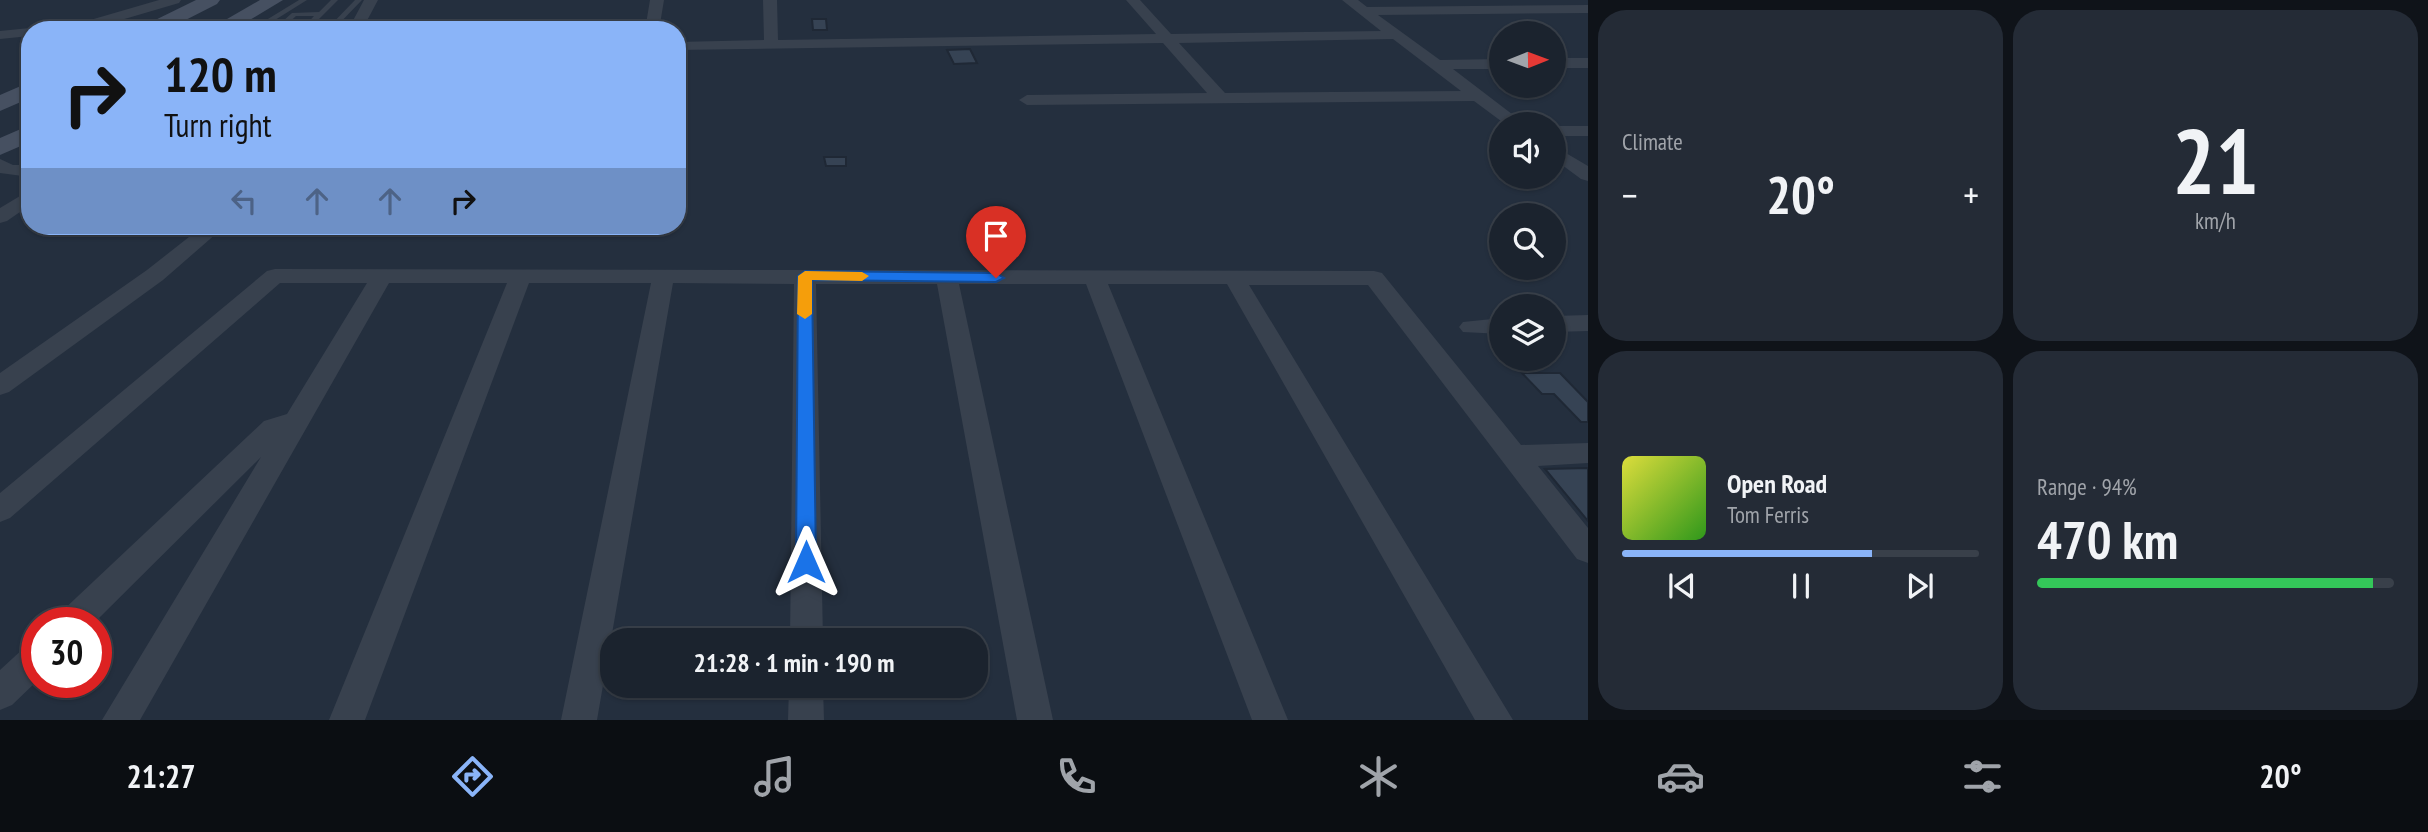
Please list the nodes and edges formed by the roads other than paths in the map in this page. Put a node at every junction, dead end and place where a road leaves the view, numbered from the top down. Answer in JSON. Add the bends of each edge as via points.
{"nodes":[{"id":1,"x":174,"y":0,"type":"edge"},
{"id":2,"x":304,"y":0,"type":"edge"},
{"id":3,"x":335,"y":0,"type":"edge"},
{"id":4,"x":359,"y":0,"type":"edge"},
{"id":5,"x":371,"y":0,"type":"edge"},
{"id":6,"x":386,"y":0,"type":"edge"},
{"id":7,"x":657,"y":0,"type":"edge"},
{"id":8,"x":770,"y":0,"type":"edge"},
{"id":9,"x":1133,"y":0,"type":"edge"},
{"id":10,"x":1349,"y":0,"type":"edge"},
{"id":11,"x":1570,"y":0,"type":"edge"},
{"id":12,"x":203,"y":4,"type":"edge"},
{"id":13,"x":284,"y":9,"type":"edge"},
{"id":14,"x":1588,"y":10,"type":"edge"},
{"id":15,"x":1364,"y":11,"type":"junction"},
{"id":16,"x":320,"y":14,"type":"junction"},
{"id":17,"x":102,"y":21,"type":"edge"},
{"id":18,"x":138,"y":21,"type":"edge"},
{"id":19,"x":168,"y":21,"type":"edge"},
{"id":20,"x":246,"y":21,"type":"edge"},
{"id":21,"x":266,"y":21,"type":"edge"},
{"id":22,"x":313,"y":21,"type":"edge"},
{"id":23,"x":338,"y":21,"type":"edge"},
{"id":24,"x":360,"y":21,"type":"edge"},
{"id":25,"x":376,"y":21,"type":"edge"},
{"id":26,"x":654,"y":21,"type":"edge"},
{"id":27,"x":21,"y":33,"type":"edge"},
{"id":28,"x":0,"y":35,"type":"edge"},
{"id":29,"x":1396,"y":35,"type":"junction"},
{"id":30,"x":1168,"y":38,"type":"junction"},
{"id":31,"x":21,"y":41,"type":"edge"},
{"id":32,"x":0,"y":42,"type":"edge"},
{"id":33,"x":771,"y":45,"type":"junction"},
{"id":34,"x":686,"y":46,"type":"edge"},
{"id":35,"x":1566,"y":63,"type":"edge"},
{"id":36,"x":1588,"y":63,"type":"edge"},
{"id":37,"x":1489,"y":64,"type":"edge"},
{"id":38,"x":1437,"y":65,"type":"junction"},
{"id":39,"x":21,"y":94,"type":"edge"},
{"id":40,"x":1478,"y":96,"type":"junction"},
{"id":41,"x":1219,"y":97,"type":"junction"},
{"id":42,"x":1027,"y":100,"type":"dead end"},
{"id":43,"x":0,"y":104,"type":"edge"},
{"id":44,"x":1500,"y":112,"type":"edge"},
{"id":45,"x":1566,"y":131,"type":"edge"},
{"id":46,"x":1588,"y":131,"type":"edge"},
{"id":47,"x":21,"y":137,"type":"edge"},
{"id":48,"x":0,"y":148,"type":"edge"},
{"id":49,"x":1566,"y":159,"type":"edge"},
{"id":50,"x":0,"y":165,"type":"edge"},
{"id":51,"x":21,"y":171,"type":"edge"},
{"id":52,"x":1588,"y":175,"type":"edge"},
{"id":53,"x":0,"y":180,"type":"edge"},
{"id":54,"x":21,"y":180,"type":"edge"},
{"id":55,"x":21,"y":202,"type":"edge"},
{"id":56,"x":21,"y":214,"type":"edge"},
{"id":57,"x":0,"y":217,"type":"edge"},
{"id":58,"x":0,"y":227,"type":"edge"},
{"id":59,"x":183,"y":235,"type":"edge"},
{"id":60,"x":204,"y":235,"type":"edge"},
{"id":61,"x":382,"y":276,"type":"junction"},
{"id":62,"x":521,"y":276,"type":"junction"},
{"id":63,"x":663,"y":276,"type":"junction"},
{"id":64,"x":805,"y":276,"type":"junction"},
{"id":65,"x":947,"y":277,"type":"junction"},
{"id":66,"x":1095,"y":279,"type":"junction"},
{"id":67,"x":1235,"y":279,"type":"junction"},
{"id":68,"x":1588,"y":323,"type":"edge"},
{"id":69,"x":1566,"y":324,"type":"edge"},
{"id":70,"x":1489,"y":326,"type":"edge"},
{"id":71,"x":1471,"y":327,"type":"dead end"},
{"id":72,"x":1,"y":371,"type":"edge"},
{"id":73,"x":297,"y":421,"type":"junction"},
{"id":74,"x":1588,"y":453,"type":"edge"},
{"id":75,"x":1515,"y":456,"type":"junction"},
{"id":76,"x":0,"y":510,"type":"edge"},
{"id":77,"x":1588,"y":550,"type":"edge"},
{"id":78,"x":88,"y":607,"type":"edge"},
{"id":79,"x":806,"y":628,"type":"edge"},
{"id":80,"x":21,"y":673,"type":"edge"},
{"id":81,"x":0,"y":693,"type":"edge"},
{"id":82,"x":806,"y":698,"type":"edge"},
{"id":83,"x":120,"y":720,"type":"edge"},
{"id":84,"x":346,"y":720,"type":"edge"},
{"id":85,"x":579,"y":720,"type":"edge"},
{"id":86,"x":806,"y":720,"type":"edge"},
{"id":87,"x":1035,"y":720,"type":"edge"},
{"id":88,"x":1270,"y":720,"type":"edge"},
{"id":89,"x":1495,"y":720,"type":"edge"}],
"edges":[{"from":1,"to":17,"type":"street"},
{"from":2,"to":13,"type":"lane"},
{"from":3,"to":16,"type":"lane"},
{"from":4,"to":23,"type":"lane"},
{"from":5,"to":24,"type":"street"},
{"from":6,"to":25,"type":"street"},
{"from":7,"to":26,"type":"street"},
{"from":8,"to":33,"type":"street"},
{"from":9,"to":30,"type":"street"},
{"from":10,"to":15,"type":"street"},
{"from":11,"to":14,"type":"street"},
{"from":12,"to":18,"type":"street"},
{"from":12,"to":19,"type":"main road"},
{"from":13,"to":16,"type":"lane"},
{"from":13,"to":20,"type":"main road"},
{"from":13,"to":21,"type":"lane"},
{"from":14,"to":15,"type":"street"},
{"from":15,"to":29,"type":"street"},
{"from":16,"to":22,"type":"lane"},
{"from":27,"to":28,"type":"street"},
{"from":29,"to":30,"type":"street"},
{"from":29,"to":38,"type":"street"},
{"from":30,"to":33,"type":"street"},
{"from":30,"to":41,"type":"street"},
{"from":31,"to":32,"type":"street"},
{"from":33,"to":34,"type":"street"},
{"from":35,"to":36,"type":"street"},
{"from":37,"to":38,"type":"street"},
{"from":38,"to":40,"type":"street"},
{"from":39,"to":43,"type":"main road"},
{"from":40,"to":41,"type":"street"},
{"from":40,"to":44,"type":"street"},
{"from":41,"to":42,"type":"street"},
{"from":45,"to":46,"type":"street"},
{"from":47,"to":48,"type":"main road"},
{"from":49,"to":52,"type":"street"},
{"from":50,"to":51,"type":"street"},
{"from":53,"to":54,"type":"street"},
{"from":55,"to":57,"type":"street"},
{"from":56,"to":58,"type":"street"},
{"from":59,"to":72,"type":"street"},
{"from":60,"to":72,"type":"street","via":[[155,275]]},
{"from":61,"to":62,"type":"street"},
{"from":61,"to":73,"type":"street"},
{"from":61,"to":76,"type":"street","via":[[275,276]]},
{"from":62,"to":63,"type":"street"},
{"from":62,"to":84,"type":"street"},
{"from":63,"to":64,"type":"street"},
{"from":63,"to":85,"type":"street"},
{"from":64,"to":65,"type":"street"},
{"from":64,"to":79,"type":"street"},
{"from":65,"to":66,"type":"street"},
{"from":65,"to":87,"type":"street"},
{"from":66,"to":67,"type":"street"},
{"from":66,"to":88,"type":"street"},
{"from":67,"to":75,"type":"street","via":[[1374,278]]},
{"from":67,"to":89,"type":"street"},
{"from":68,"to":69,"type":"street"},
{"from":70,"to":71,"type":"street"},
{"from":73,"to":78,"type":"street","via":[[273,428]]},
{"from":73,"to":83,"type":"street"},
{"from":74,"to":75,"type":"street"},
{"from":75,"to":77,"type":"street"},
{"from":80,"to":81,"type":"street"},
{"from":82,"to":86,"type":"street"}]}
